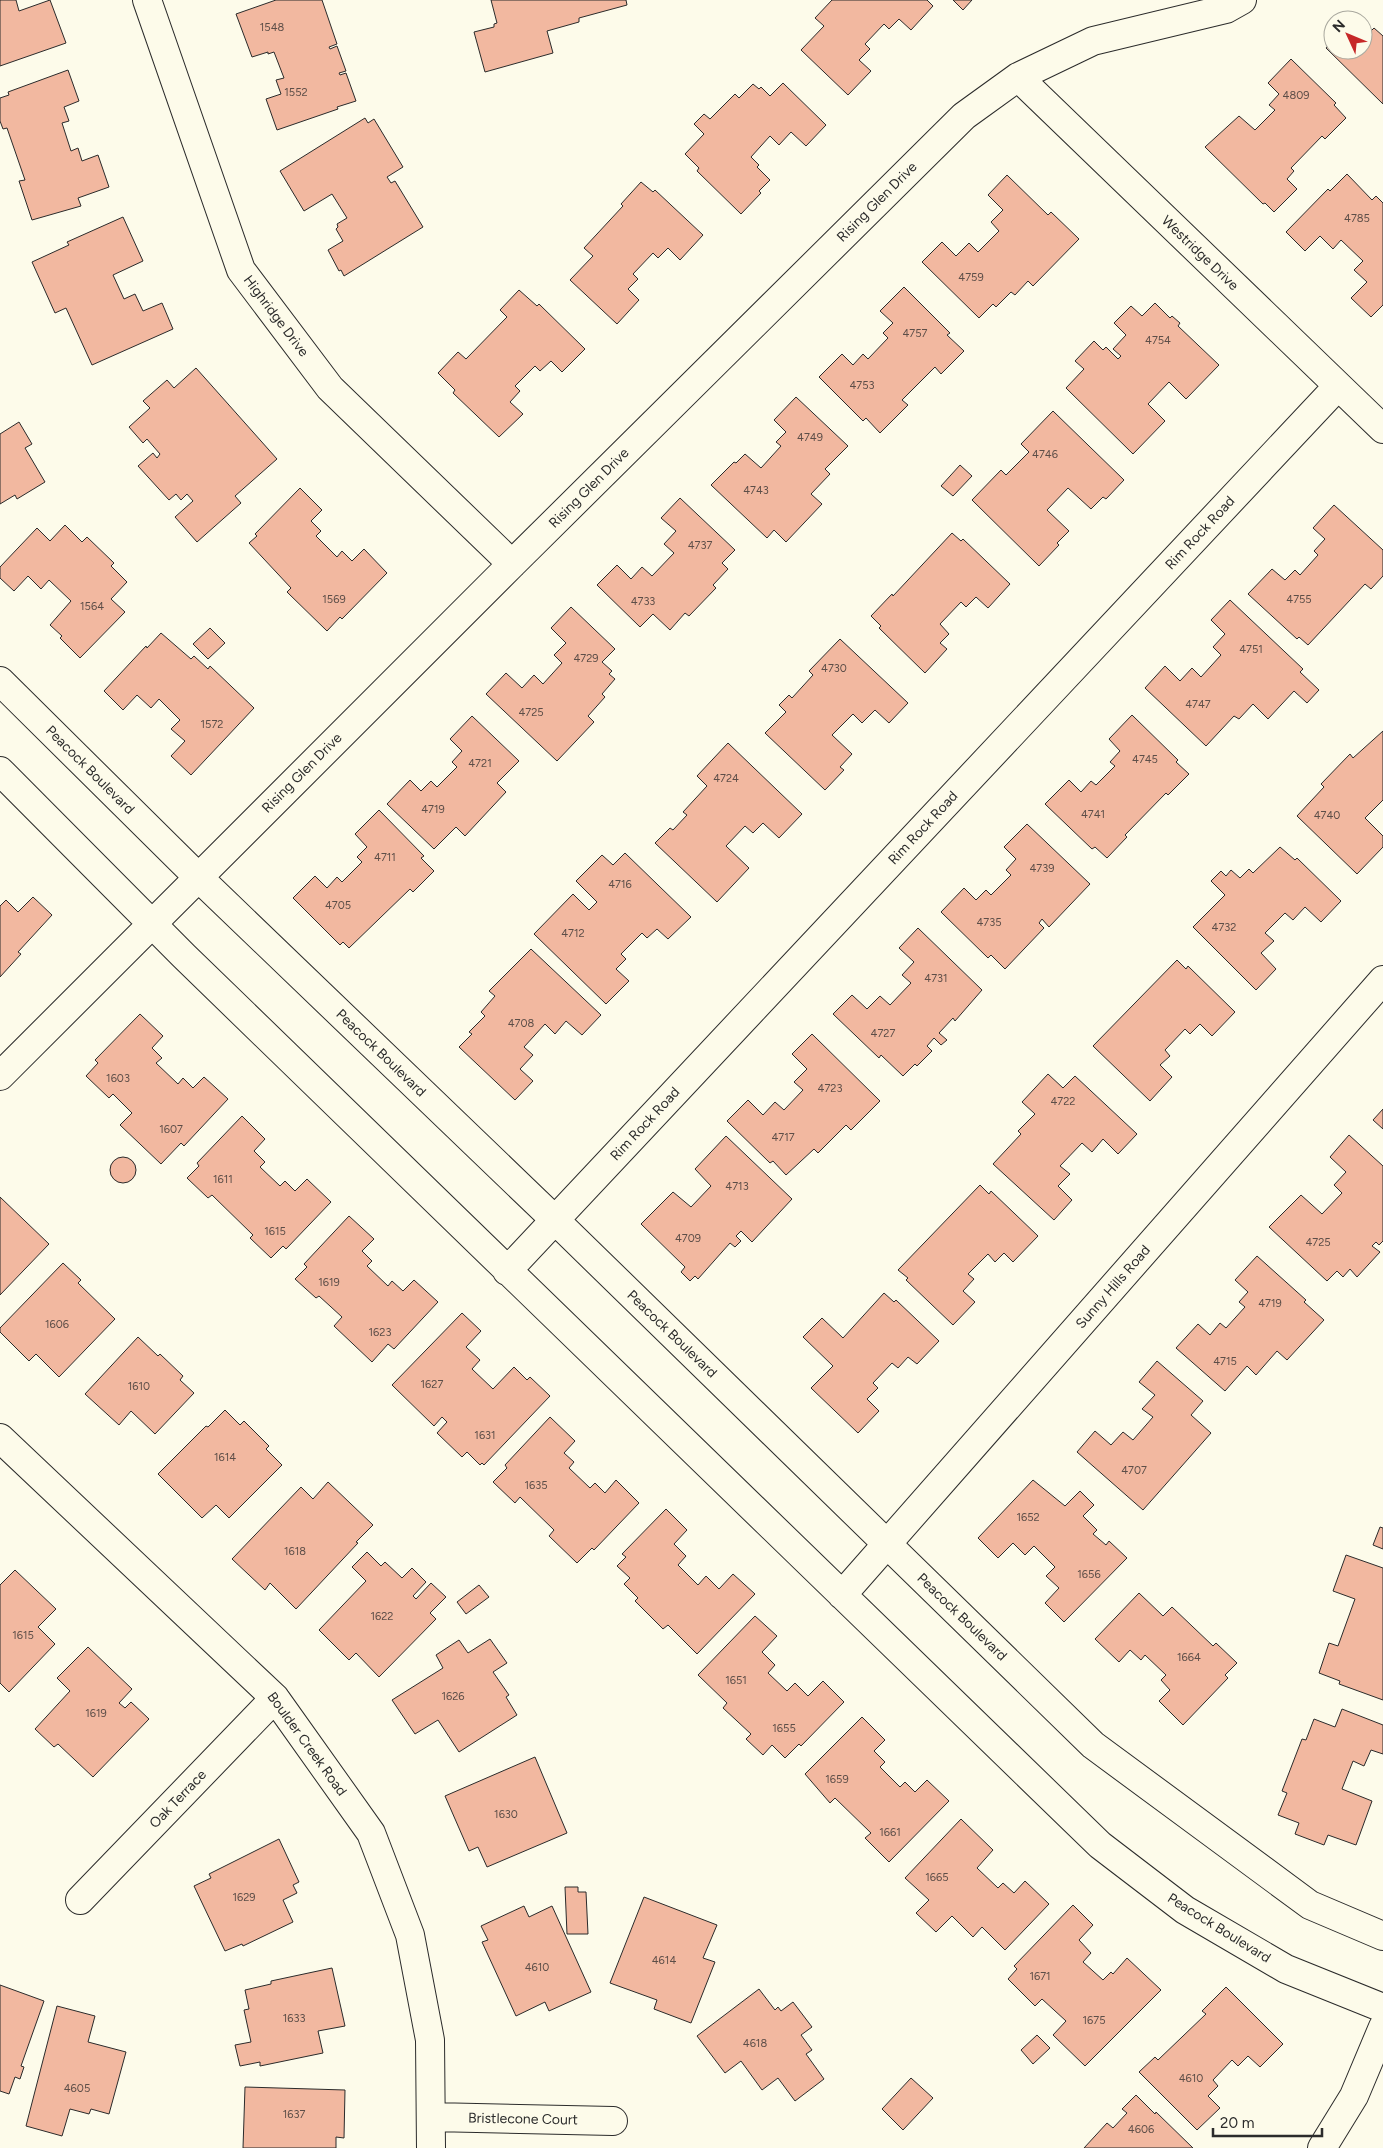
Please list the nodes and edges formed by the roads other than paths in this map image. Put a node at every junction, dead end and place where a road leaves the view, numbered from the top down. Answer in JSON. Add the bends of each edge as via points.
{"nodes":[{"id":1,"x":147,"y":0,"type":"edge"},
{"id":2,"x":1242,"y":0,"type":"edge"},
{"id":3,"x":1018,"y":77,"type":"junction"},
{"id":4,"x":1338,"y":386,"type":"junction"},
{"id":5,"x":1383,"y":429,"type":"edge"},
{"id":6,"x":512,"y":564,"type":"junction"},
{"id":7,"x":0,"y":681,"type":"edge"},
{"id":8,"x":0,"y":771,"type":"edge"},
{"id":9,"x":198,"y":877,"type":"junction"},
{"id":10,"x":151,"y":924,"type":"junction"},
{"id":11,"x":1383,"y":980,"type":"edge"},
{"id":12,"x":0,"y":1076,"type":"edge"},
{"id":13,"x":555,"y":1220,"type":"junction"},
{"id":14,"x":507,"y":1271,"type":"junction"},
{"id":15,"x":0,"y":1438,"type":"edge"},
{"id":16,"x":887,"y":1544,"type":"junction"},
{"id":17,"x":842,"y":1595,"type":"junction"},
{"id":18,"x":276,"y":1698,"type":"junction"},
{"id":19,"x":80,"y":1900,"type":"dead end"},
{"id":20,"x":1383,"y":1936,"type":"edge"},
{"id":21,"x":1383,"y":2008,"type":"edge"},
{"id":22,"x":1383,"y":2027,"type":"edge"},
{"id":23,"x":432,"y":2117,"type":"junction"},
{"id":24,"x":613,"y":2121,"type":"dead end"},
{"id":25,"x":432,"y":2148,"type":"edge"},
{"id":26,"x":1322,"y":2148,"type":"edge"}],
"edges":[{"from":1,"to":6,"type":"street","name":"Highridge Drive","via":[[241,270],[330,388]]},
{"from":2,"to":3,"type":"street","name":"Rising Glen Drive","via":[[1226,9],[1093,42]]},
{"from":3,"to":4,"type":"street","name":"Westridge Drive"},
{"from":3,"to":6,"type":"street","name":"Rising Glen Drive","via":[[964,116]]},
{"from":4,"to":5,"type":"street","name":"Westridge Drive"},
{"from":4,"to":13,"type":"street","name":"Rim Rock Road"},
{"from":6,"to":9,"type":"street","name":"Rising Glen Drive"},
{"from":7,"to":9,"type":"street","name":"Peacock Boulevard"},
{"from":8,"to":10,"type":"street","name":"Peacock Boulevard"},
{"from":9,"to":10,"type":"street","name":"Rising Glen Drive"},
{"from":9,"to":13,"type":"street","name":"Peacock Boulevard"},
{"from":10,"to":12,"type":"street","name":"Rising Glen Drive"},
{"from":10,"to":14,"type":"street","name":"Peacock Boulevard"},
{"from":11,"to":16,"type":"street","name":"Sunny Hills Road"},
{"from":13,"to":14,"type":"street","name":"Rim Rock Road"},
{"from":13,"to":16,"type":"street","name":"Peacock Boulevard"},
{"from":14,"to":17,"type":"street","name":"Peacock Boulevard"},
{"from":15,"to":18,"type":"street","name":"Boulder Creek Road"},
{"from":16,"to":17,"type":"street","name":"Sunny Hills Road"},
{"from":16,"to":20,"type":"street","name":"Peacock Boulevard","via":[[1093,1746],[1310,1905]]},
{"from":17,"to":21,"type":"street","name":"Peacock Boulevard","via":[[1100,1845],[1185,1910],[1286,1969]]},
{"from":18,"to":19,"type":"street","name":"Oak Terrace"},
{"from":18,"to":23,"type":"street","name":"Boulder Creek Road","via":[[371,1833],[410,1935],[430,2040]]},
{"from":22,"to":26,"type":"street","via":[[1354,2096]]},
{"from":23,"to":24,"type":"street","name":"Bristlecone Court"},
{"from":23,"to":25,"type":"street","name":"Boulder Creek Road"}]}
